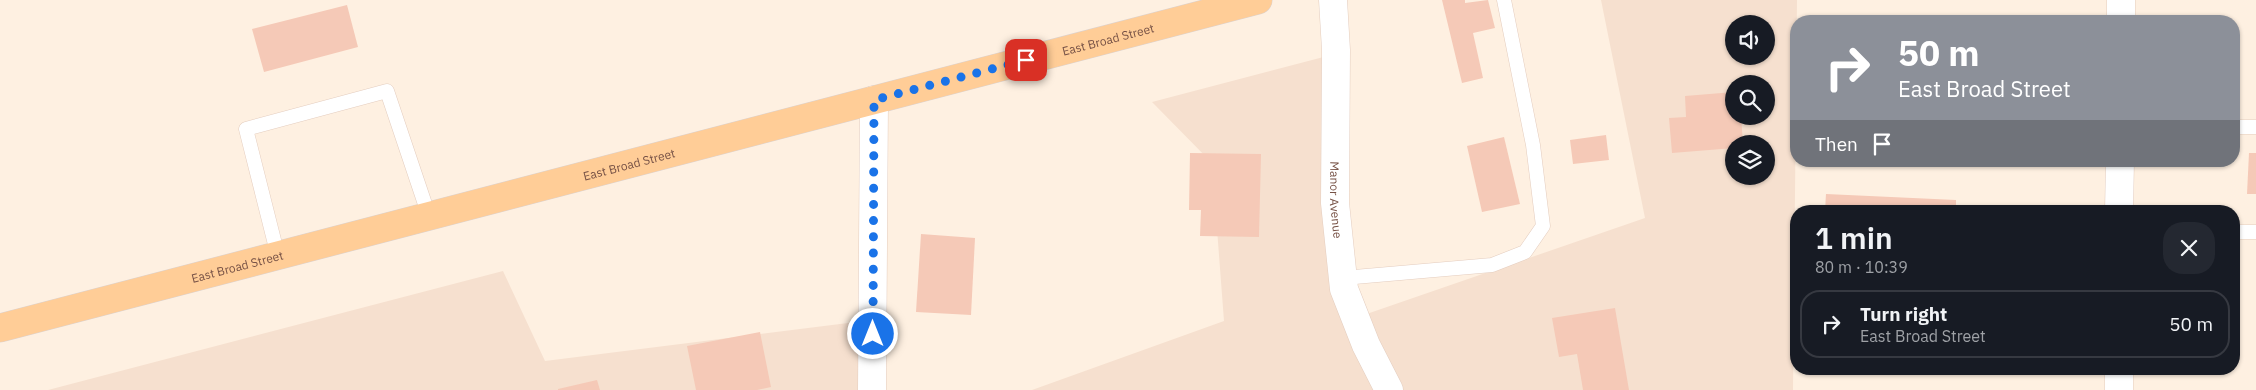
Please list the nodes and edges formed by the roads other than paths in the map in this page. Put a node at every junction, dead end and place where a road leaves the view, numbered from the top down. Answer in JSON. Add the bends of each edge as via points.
{"nodes":[{"id":1,"x":1258,"y":0,"type":"edge"},
{"id":2,"x":1333,"y":0,"type":"edge"},
{"id":3,"x":1504,"y":0,"type":"edge"},
{"id":4,"x":2121,"y":0,"type":"edge"},
{"id":5,"x":2121,"y":15,"type":"edge"},
{"id":6,"x":874,"y":100,"type":"junction"},
{"id":7,"x":2240,"y":127,"type":"edge"},
{"id":8,"x":2256,"y":127,"type":"edge"},
{"id":9,"x":2120,"y":167,"type":"edge"},
{"id":10,"x":2119,"y":205,"type":"edge"},
{"id":11,"x":429,"y":216,"type":"junction"},
{"id":12,"x":2240,"y":232,"type":"edge"},
{"id":13,"x":2256,"y":232,"type":"edge"},
{"id":14,"x":278,"y":256,"type":"junction"},
{"id":15,"x":1343,"y":278,"type":"junction"},
{"id":16,"x":0,"y":328,"type":"edge"},
{"id":17,"x":2119,"y":375,"type":"edge"},
{"id":18,"x":872,"y":390,"type":"edge"},
{"id":19,"x":1388,"y":390,"type":"edge"},
{"id":20,"x":2119,"y":390,"type":"edge"}],
"edges":[{"from":1,"to":6,"type":"main road","name":"East Broad Street"},
{"from":2,"to":15,"type":"street","name":"Manor Avenue","via":[[1336,50],[1335,203]]},
{"from":3,"to":15,"type":"lane","via":[[1533,145],[1543,226],[1526,252],[1492,265]]},
{"from":4,"to":5,"type":"street"},
{"from":6,"to":11,"type":"main road","name":"East Broad Street"},
{"from":6,"to":18,"type":"street"},
{"from":7,"to":8,"type":"lane"},
{"from":9,"to":10,"type":"street"},
{"from":11,"to":14,"type":"main road","name":"East Broad Street"},
{"from":11,"to":14,"type":"lane","via":[[387,91],[246,129]]},
{"from":12,"to":13,"type":"lane"},
{"from":14,"to":16,"type":"main road","name":"East Broad Street"},
{"from":15,"to":19,"type":"street","name":"Manor Avenue","via":[[1344,289],[1366,345]]},
{"from":17,"to":20,"type":"street"}]}
